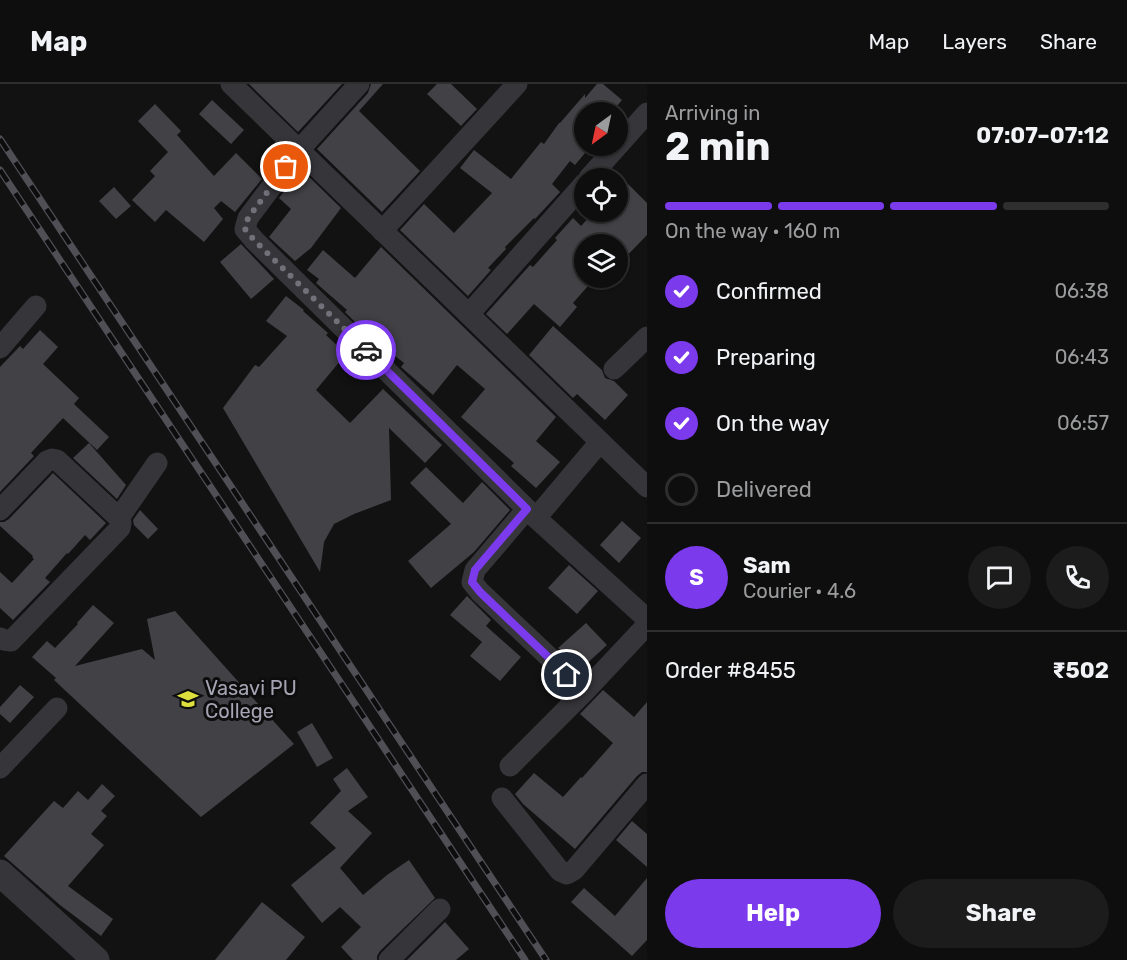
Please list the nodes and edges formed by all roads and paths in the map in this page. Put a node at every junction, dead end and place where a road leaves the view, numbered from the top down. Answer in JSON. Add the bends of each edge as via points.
{"nodes":[{"id":1,"x":231,"y":84,"type":"edge"},
{"id":2,"x":359,"y":84,"type":"edge"},
{"id":3,"x":517,"y":84,"type":"edge"},
{"id":4,"x":647,"y":114,"type":"edge"},
{"id":5,"x":299,"y":150,"type":"junction"},
{"id":6,"x":598,"y":168,"type":"edge"},
{"id":7,"x":574,"y":195,"type":"edge"},
{"id":8,"x":382,"y":231,"type":"junction"},
{"id":9,"x":36,"y":306,"type":"dead end"},
{"id":10,"x":469,"y":314,"type":"junction"},
{"id":11,"x":647,"y":337,"type":"edge"},
{"id":12,"x":0,"y":348,"type":"edge"},
{"id":13,"x":614,"y":369,"type":"dead end"},
{"id":14,"x":600,"y":442,"type":"junction"},
{"id":15,"x":158,"y":464,"type":"dead end"},
{"id":16,"x":647,"y":487,"type":"edge"},
{"id":17,"x":0,"y":510,"type":"edge"},
{"id":18,"x":532,"y":513,"type":"junction"},
{"id":19,"x":119,"y":518,"type":"junction"},
{"id":20,"x":647,"y":619,"type":"edge"},
{"id":21,"x":647,"y":625,"type":"edge"},
{"id":22,"x":0,"y":638,"type":"edge"},
{"id":23,"x":585,"y":691,"type":"junction"},
{"id":24,"x":57,"y":708,"type":"dead end"},
{"id":25,"x":510,"y":766,"type":"dead end"},
{"id":26,"x":0,"y":768,"type":"edge"},
{"id":27,"x":647,"y":784,"type":"edge"},
{"id":28,"x":502,"y":798,"type":"dead end"},
{"id":29,"x":0,"y":873,"type":"edge"},
{"id":30,"x":440,"y":909,"type":"dead end"},
{"id":31,"x":96,"y":960,"type":"edge"},
{"id":32,"x":388,"y":960,"type":"edge"}],
"edges":[{"from":1,"to":5,"type":"street"},
{"from":2,"to":5,"type":"street"},
{"from":3,"to":8,"type":"street"},
{"from":4,"to":6,"type":"street"},
{"from":5,"to":8,"type":"street"},
{"from":5,"to":18,"type":"street","via":[[248,218],[245,229]]},
{"from":7,"to":10,"type":"street"},
{"from":8,"to":10,"type":"street"},
{"from":9,"to":12,"type":"street"},
{"from":10,"to":14,"type":"street"},
{"from":11,"to":13,"type":"street"},
{"from":14,"to":16,"type":"street"},
{"from":14,"to":18,"type":"street"},
{"from":15,"to":19,"type":"street"},
{"from":17,"to":19,"type":"street","via":[[52,459]]},
{"from":18,"to":20,"type":"street"},
{"from":18,"to":23,"type":"street","via":[[475,570],[472,582]]},
{"from":19,"to":22,"type":"street","via":[[120,528],[11,641]]},
{"from":21,"to":23,"type":"street"},
{"from":23,"to":25,"type":"street"},
{"from":24,"to":26,"type":"street"},
{"from":27,"to":28,"type":"street","via":[[567,874],[560,871]]},
{"from":29,"to":31,"type":"street"},
{"from":30,"to":32,"type":"street"}]}
